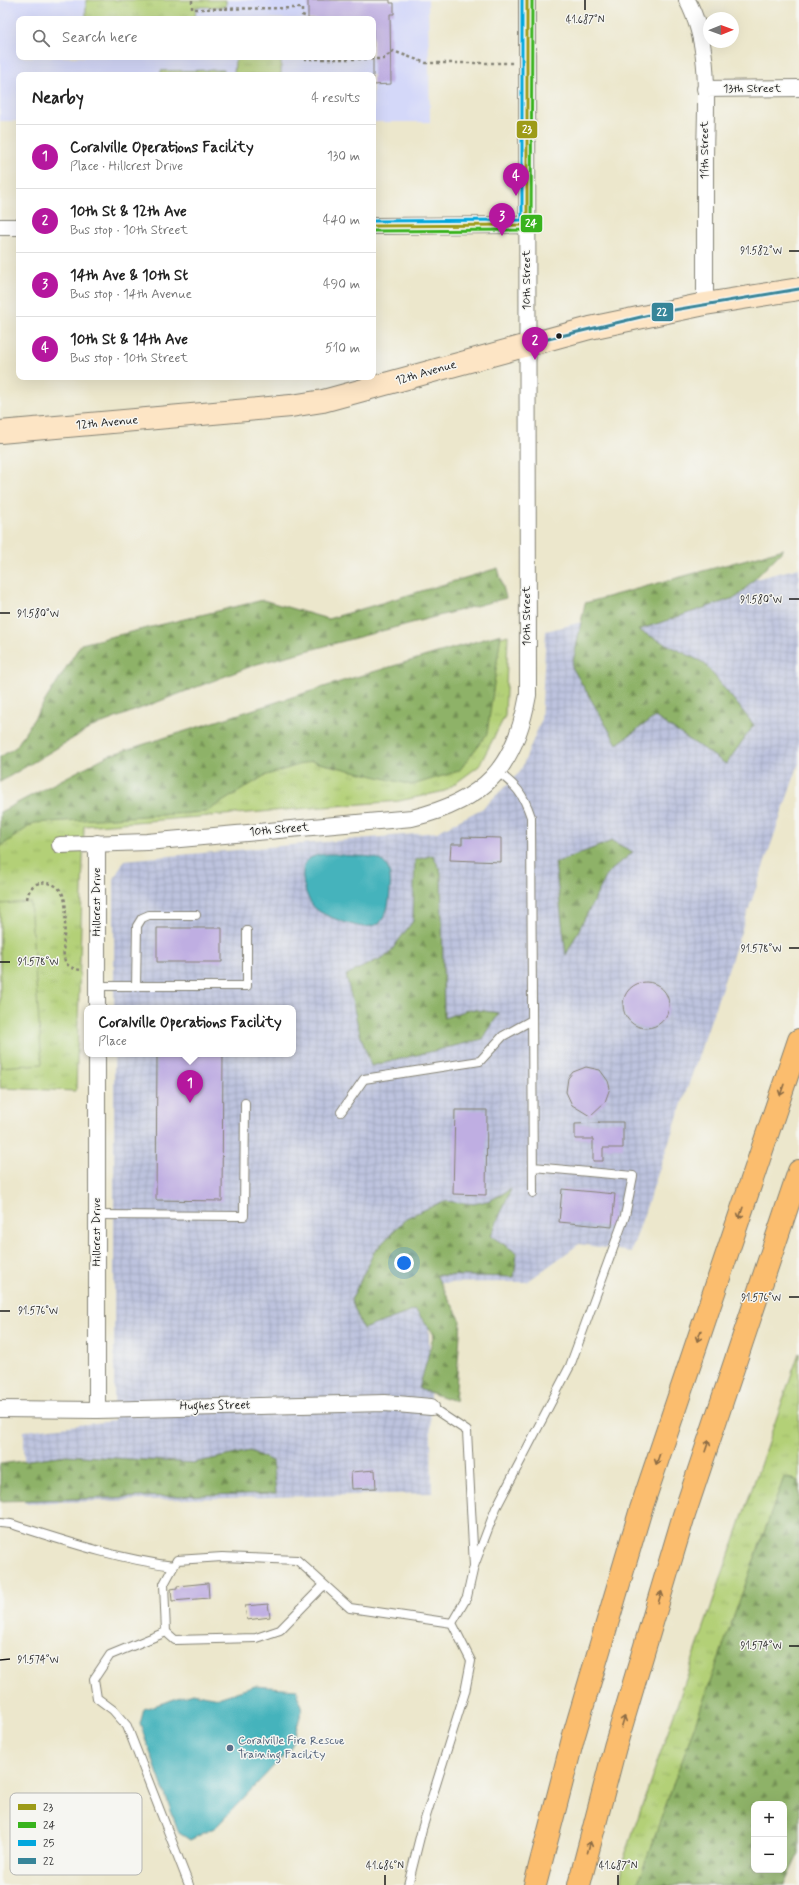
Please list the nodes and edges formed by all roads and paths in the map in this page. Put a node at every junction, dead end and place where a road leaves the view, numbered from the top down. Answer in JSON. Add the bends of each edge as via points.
{"nodes":[{"id":1,"x":192,"y":0,"type":"edge"},
{"id":2,"x":527,"y":0,"type":"edge"},
{"id":3,"x":687,"y":0,"type":"edge"},
{"id":4,"x":306,"y":16,"type":"edge"},
{"id":5,"x":376,"y":59,"type":"edge"},
{"id":6,"x":527,"y":63,"type":"junction"},
{"id":7,"x":799,"y":88,"type":"edge"},
{"id":8,"x":706,"y":89,"type":"junction"},
{"id":9,"x":527,"y":225,"type":"junction"},
{"id":10,"x":376,"y":226,"type":"edge"},
{"id":11,"x":0,"y":227,"type":"edge"},
{"id":12,"x":16,"y":227,"type":"edge"},
{"id":13,"x":799,"y":289,"type":"edge"},
{"id":14,"x":705,"y":304,"type":"junction"},
{"id":15,"x":527,"y":344,"type":"junction"},
{"id":16,"x":0,"y":432,"type":"edge"},
{"id":17,"x":497,"y":771,"type":"junction"},
{"id":18,"x":97,"y":844,"type":"junction"},
{"id":19,"x":60,"y":845,"type":"dead end"},
{"id":20,"x":27,"y":899,"type":"dead end"},
{"id":21,"x":196,"y":915,"type":"dead end"},
{"id":22,"x":247,"y":930,"type":"dead end"},
{"id":23,"x":97,"y":970,"type":"junction"},
{"id":24,"x":97,"y":986,"type":"junction"},
{"id":25,"x":136,"y":986,"type":"junction"},
{"id":26,"x":97,"y":1005,"type":"edge"},
{"id":27,"x":532,"y":1020,"type":"junction"},
{"id":28,"x":799,"y":1040,"type":"edge"},
{"id":29,"x":97,"y":1057,"type":"edge"},
{"id":30,"x":245,"y":1103,"type":"dead end"},
{"id":31,"x":341,"y":1112,"type":"dead end"},
{"id":32,"x":533,"y":1167,"type":"junction"},
{"id":33,"x":799,"y":1171,"type":"edge"},
{"id":34,"x":533,"y":1193,"type":"dead end"},
{"id":35,"x":97,"y":1216,"type":"junction"},
{"id":36,"x":431,"y":1406,"type":"joint"},
{"id":37,"x":0,"y":1409,"type":"edge"},
{"id":38,"x":97,"y":1410,"type":"junction"},
{"id":39,"x":0,"y":1523,"type":"edge"},
{"id":40,"x":174,"y":1566,"type":"junction"},
{"id":41,"x":474,"y":1566,"type":"junction"},
{"id":42,"x":324,"y":1585,"type":"junction"},
{"id":43,"x":452,"y":1623,"type":"junction"},
{"id":44,"x":166,"y":1632,"type":"junction"},
{"id":45,"x":189,"y":1885,"type":"edge"},
{"id":46,"x":408,"y":1885,"type":"edge"},
{"id":47,"x":535,"y":1885,"type":"edge"},
{"id":48,"x":579,"y":1885,"type":"edge"}],
"edges":[{"from":1,"to":4,"type":"path","via":[[192,9],[302,8],[302,15]]},
{"from":2,"to":6,"type":"street","name":"10th Street"},
{"from":3,"to":8,"type":"street","name":"11th Street","via":[[697,24],[702,47]]},
{"from":5,"to":6,"type":"path","via":[[383,59],[393,51],[426,63]]},
{"from":6,"to":9,"type":"street","name":"10th Street"},
{"from":7,"to":8,"type":"street","name":"13th Street"},
{"from":8,"to":14,"type":"street","name":"11th Street"},
{"from":9,"to":10,"type":"street"},
{"from":9,"to":15,"type":"street","name":"10th Street"},
{"from":11,"to":12,"type":"street"},
{"from":13,"to":14,"type":"main road","name":"12th Avenue"},
{"from":14,"to":15,"type":"main road","name":"12th Avenue"},
{"from":15,"to":16,"type":"main road","name":"12th Avenue","via":[[323,401]]},
{"from":15,"to":17,"type":"street","name":"10th Street","via":[[528,695],[515,743]]},
{"from":17,"to":18,"type":"street","name":"10th Street","via":[[475,794],[460,803],[438,812],[412,818],[147,842]]},
{"from":17,"to":27,"type":"lane","via":[[524,796],[531,817]]},
{"from":18,"to":19,"type":"street","name":"10th Street"},
{"from":18,"to":23,"type":"street","name":"Hillcrest Drive"},
{"from":20,"to":23,"type":"path","via":[[29,890],[34,885],[44,882],[54,885],[63,892],[66,903],[66,963],[78,970]]},
{"from":21,"to":25,"type":"lane","via":[[149,915],[142,918],[137,926]]},
{"from":22,"to":25,"type":"lane","via":[[247,986]]},
{"from":23,"to":24,"type":"street","name":"Hillcrest Drive"},
{"from":24,"to":25,"type":"lane"},
{"from":24,"to":26,"type":"street","name":"Hillcrest Drive"},
{"from":27,"to":31,"type":"lane","via":[[503,1036],[480,1060],[364,1079]]},
{"from":27,"to":32,"type":"lane"},
{"from":28,"to":47,"type":"highway","one_way":true,"via":[[641,1508],[574,1735]]},
{"from":29,"to":35,"type":"street","name":"Hillcrest Drive"},
{"from":30,"to":35,"type":"lane","via":[[244,1216]]},
{"from":32,"to":34,"type":"lane"},
{"from":32,"to":41,"type":"lane","via":[[634,1176],[625,1216],[570,1366],[496,1508]]},
{"from":48,"to":33,"type":"highway","one_way":true,"via":[[615,1747],[684,1515]]},
{"from":35,"to":38,"type":"street","name":"Hillcrest Drive"},
{"from":36,"to":38,"type":"street","name":"Hughes Street","via":[[386,1403]]},
{"from":36,"to":41,"type":"lane","via":[[467,1431]]},
{"from":37,"to":38,"type":"street","name":"Hughes Street"},
{"from":39,"to":40,"type":"lane","via":[[11,1524],[95,1551]]},
{"from":40,"to":42,"type":"lane","via":[[178,1560],[222,1557],[297,1560]]},
{"from":40,"to":44,"type":"lane","via":[[164,1584]]},
{"from":41,"to":43,"type":"lane","via":[[467,1597]]},
{"from":42,"to":43,"type":"lane","via":[[350,1608]]},
{"from":42,"to":44,"type":"lane","via":[[280,1630],[256,1638],[175,1640]]},
{"from":43,"to":46,"type":"lane","via":[[471,1661],[465,1692],[422,1828]]},
{"from":44,"to":45,"type":"lane","via":[[110,1655],[94,1679],[97,1698],[113,1710],[127,1726]]}]}
